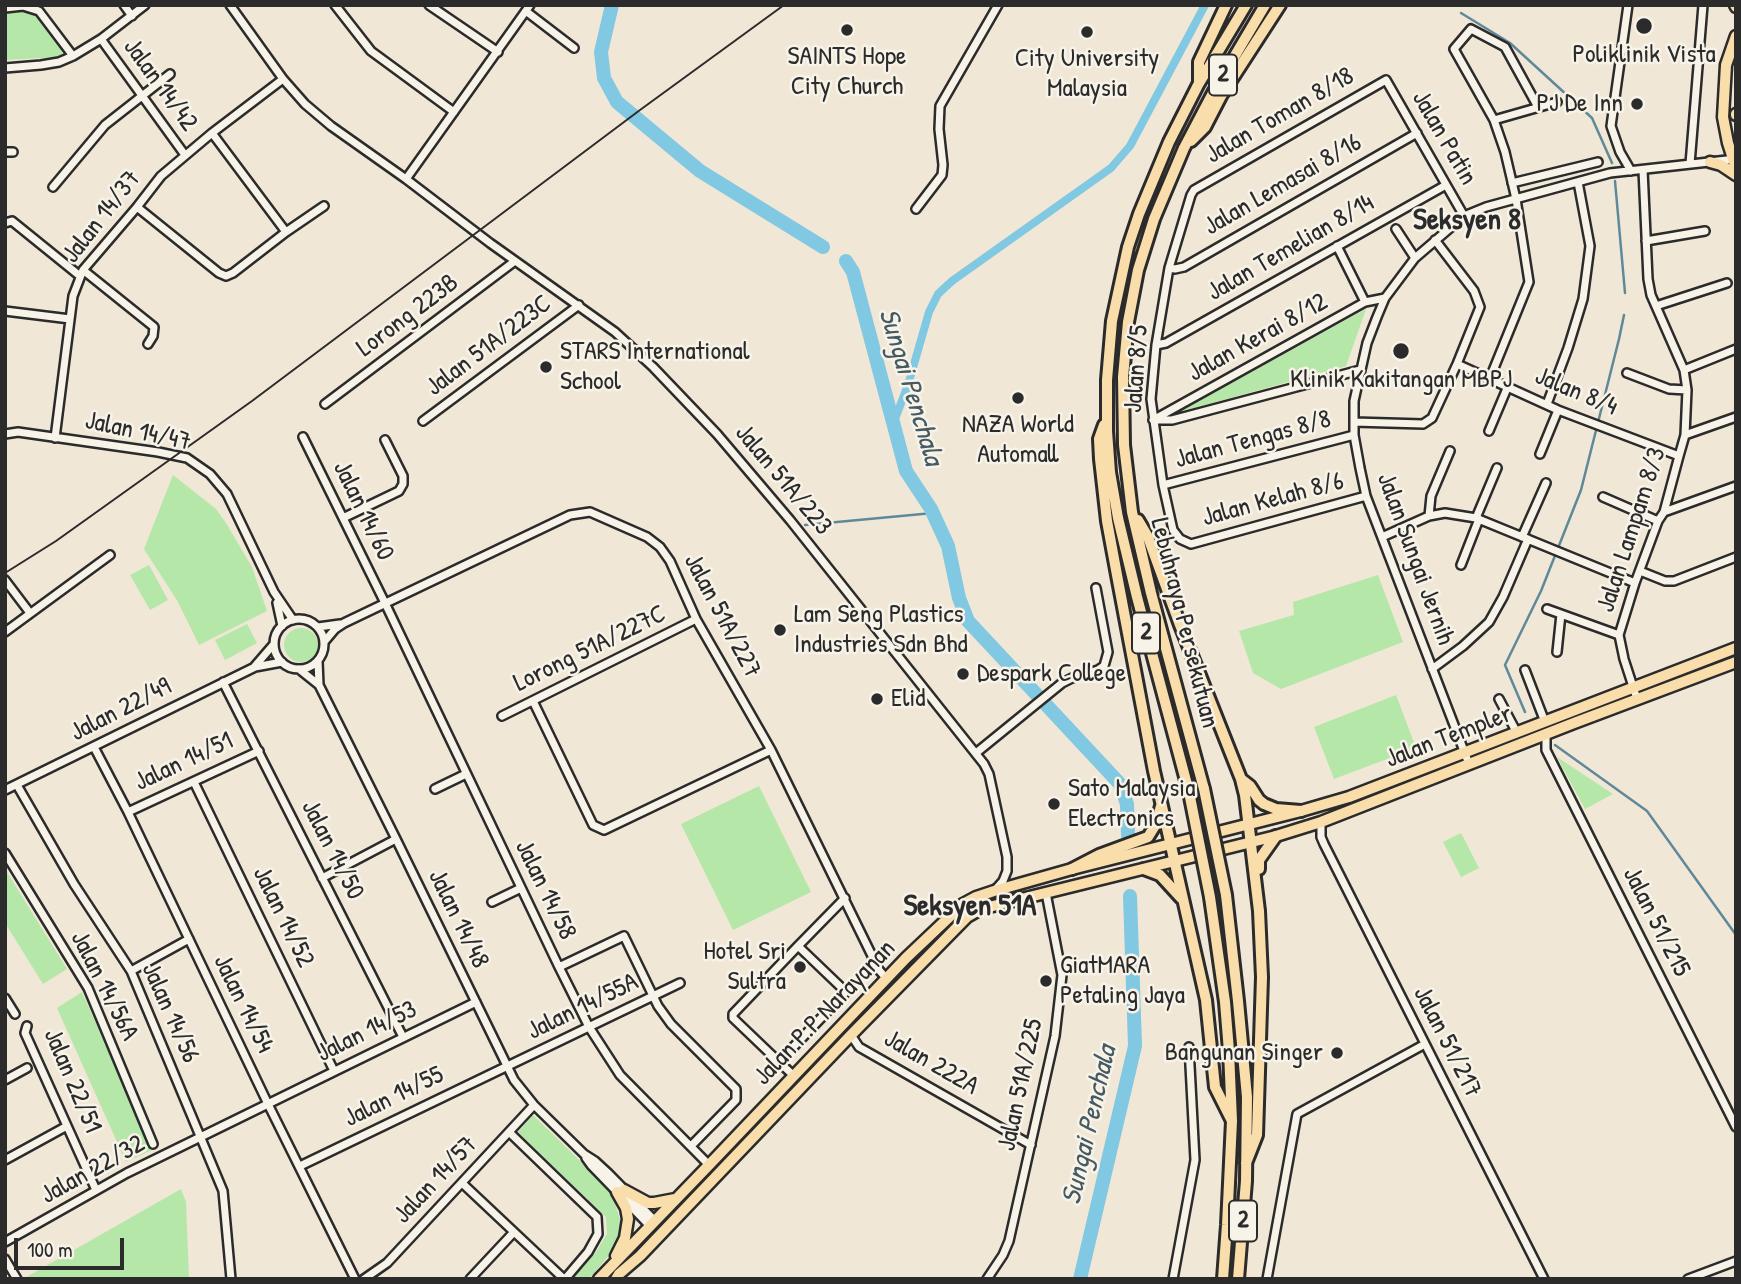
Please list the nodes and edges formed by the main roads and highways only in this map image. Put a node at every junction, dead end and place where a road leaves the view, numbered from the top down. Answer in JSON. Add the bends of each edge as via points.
{"nodes":[{"id":1,"x":1226,"y":5,"type":"edge"},
{"id":2,"x":1246,"y":5,"type":"edge"},
{"id":3,"x":1265,"y":5,"type":"edge"},
{"id":4,"x":1280,"y":5,"type":"edge"},
{"id":5,"x":1736,"y":36,"type":"edge"},
{"id":6,"x":1198,"y":85,"type":"junction"},
{"id":7,"x":1728,"y":143,"type":"junction"},
{"id":8,"x":1184,"y":148,"type":"junction"},
{"id":9,"x":1735,"y":162,"type":"edge"},
{"id":10,"x":1736,"y":175,"type":"edge"},
{"id":11,"x":1106,"y":419,"type":"junction"},
{"id":12,"x":1132,"y":512,"type":"junction"},
{"id":13,"x":1736,"y":648,"type":"edge"},
{"id":14,"x":1736,"y":662,"type":"edge"},
{"id":15,"x":1467,"y":758,"type":"junction"},
{"id":16,"x":1241,"y":779,"type":"junction"},
{"id":17,"x":1162,"y":805,"type":"junction"},
{"id":18,"x":1301,"y":811,"type":"junction"},
{"id":19,"x":1250,"y":824,"type":"junction"},
{"id":20,"x":1276,"y":836,"type":"junction"},
{"id":21,"x":1252,"y":842,"type":"junction"},
{"id":22,"x":1170,"y":844,"type":"junction"},
{"id":23,"x":1174,"y":861,"type":"junction"},
{"id":24,"x":1072,"y":869,"type":"junction"},
{"id":25,"x":1144,"y":869,"type":"junction"},
{"id":26,"x":1183,"y":900,"type":"junction"},
{"id":27,"x":1259,"y":911,"type":"junction"},
{"id":28,"x":1232,"y":1121,"type":"junction"},
{"id":29,"x":1246,"y":1163,"type":"junction"},
{"id":30,"x":678,"y":1198,"type":"junction"},
{"id":31,"x":684,"y":1209,"type":"junction"},
{"id":32,"x":655,"y":1225,"type":"junction"},
{"id":33,"x":613,"y":1263,"type":"junction"},
{"id":34,"x":617,"y":1277,"type":"edge"},
{"id":35,"x":599,"y":1279,"type":"edge"},
{"id":36,"x":1223,"y":1279,"type":"edge"},
{"id":37,"x":1238,"y":1279,"type":"edge"}],
"edges":[{"from":1,"to":6,"type":"highway","via":[[1199,62]]},
{"from":2,"to":6,"type":"highway","name":"Lebuhraya Persekutuan","number":"2"},
{"from":3,"to":8,"type":"highway","name":"Lebuhraya Persekutuan","number":"2"},
{"from":4,"to":8,"type":"highway","via":[[1205,127]]},
{"from":5,"to":7,"type":"main road","via":[[1727,65],[1723,117]]},
{"from":6,"to":11,"type":"highway","name":"Lebuhraya Persekutuan","number":"2","via":[[1146,195],[1128,247],[1112,321]]},
{"from":7,"to":9,"type":"main road"},
{"from":7,"to":10,"type":"main road","via":[[1721,156],[1710,162]]},
{"from":8,"to":12,"type":"highway","name":"Lebuhraya Persekutuan","number":"2","via":[[1154,219],[1128,323],[1122,404]]},
{"from":11,"to":17,"type":"highway","via":[[1099,439],[1107,521]]},
{"from":11,"to":28,"type":"highway","name":"Lebuhraya Persekutuan","number":"2","bridge":true,"via":[[1118,518],[1189,792],[1210,897],[1225,1002]]},
{"from":12,"to":16,"type":"highway","via":[[1149,537]]},
{"from":12,"to":29,"type":"highway","name":"Lebuhraya Persekutuan","number":"2","bridge":true,"via":[[1204,789],[1226,895],[1247,1097]]},
{"from":13,"to":15,"type":"main road","name":"Jalan Templer","via":[[1517,733]]},
{"from":14,"to":15,"type":"main road","name":"Jalan Templer","via":[[1546,734]]},
{"from":15,"to":18,"type":"main road","name":"Jalan Templer"},
{"from":15,"to":20,"type":"main road","name":"Jalan Templer","via":[[1321,822]]},
{"from":16,"to":18,"type":"highway","via":[[1264,804]]},
{"from":16,"to":19,"type":"highway"},
{"from":17,"to":22,"type":"highway"},
{"from":17,"to":24,"type":"highway","via":[[1148,837]]},
{"from":18,"to":19,"type":"main road","name":"Jalan Templer"},
{"from":19,"to":21,"type":"highway"},
{"from":19,"to":22,"type":"main road","name":"Jalan Templer"},
{"from":20,"to":21,"type":"main road","name":"Jalan Templer"},
{"from":20,"to":27,"type":"highway","via":[[1258,860]]},
{"from":21,"to":23,"type":"main road","name":"Jalan Templer"},
{"from":21,"to":27,"type":"highway"},
{"from":22,"to":23,"type":"highway"},
{"from":22,"to":24,"type":"main road","name":"Jalan P.P Narayanan"},
{"from":23,"to":25,"type":"main road","name":"Jalan P.P Narayanan"},
{"from":23,"to":26,"type":"highway"},
{"from":24,"to":30,"type":"main road","name":"Jalan P.P Narayanan","via":[[976,897],[957,909]]},
{"from":25,"to":26,"type":"highway","via":[[1160,875]]},
{"from":25,"to":31,"type":"main road","name":"Jalan P.P Narayanan","via":[[981,909],[967,917]]},
{"from":26,"to":28,"type":"highway","via":[[1206,1000],[1215,1087]]},
{"from":27,"to":29,"type":"highway","via":[[1262,977],[1257,1135]]},
{"from":28,"to":36,"type":"highway","name":"Lebuhraya Persekutuan","number":"2"},
{"from":29,"to":37,"type":"highway","name":"Lebuhraya Persekutuan","number":"2"},
{"from":30,"to":32,"type":"main road","name":"Jalan P.P Narayanan"},
{"from":30,"to":33,"type":"main road","via":[[648,1203],[621,1191],[628,1219]]},
{"from":31,"to":32,"type":"main road","via":[[665,1225]]},
{"from":31,"to":34,"type":"main road","name":"Jalan P.P Narayanan"},
{"from":32,"to":33,"type":"main road","name":"Jalan P.P Narayanan"},
{"from":32,"to":34,"type":"main road","via":[[655,1234]]},
{"from":33,"to":35,"type":"main road","name":"Jalan P.P Narayanan"}]}
